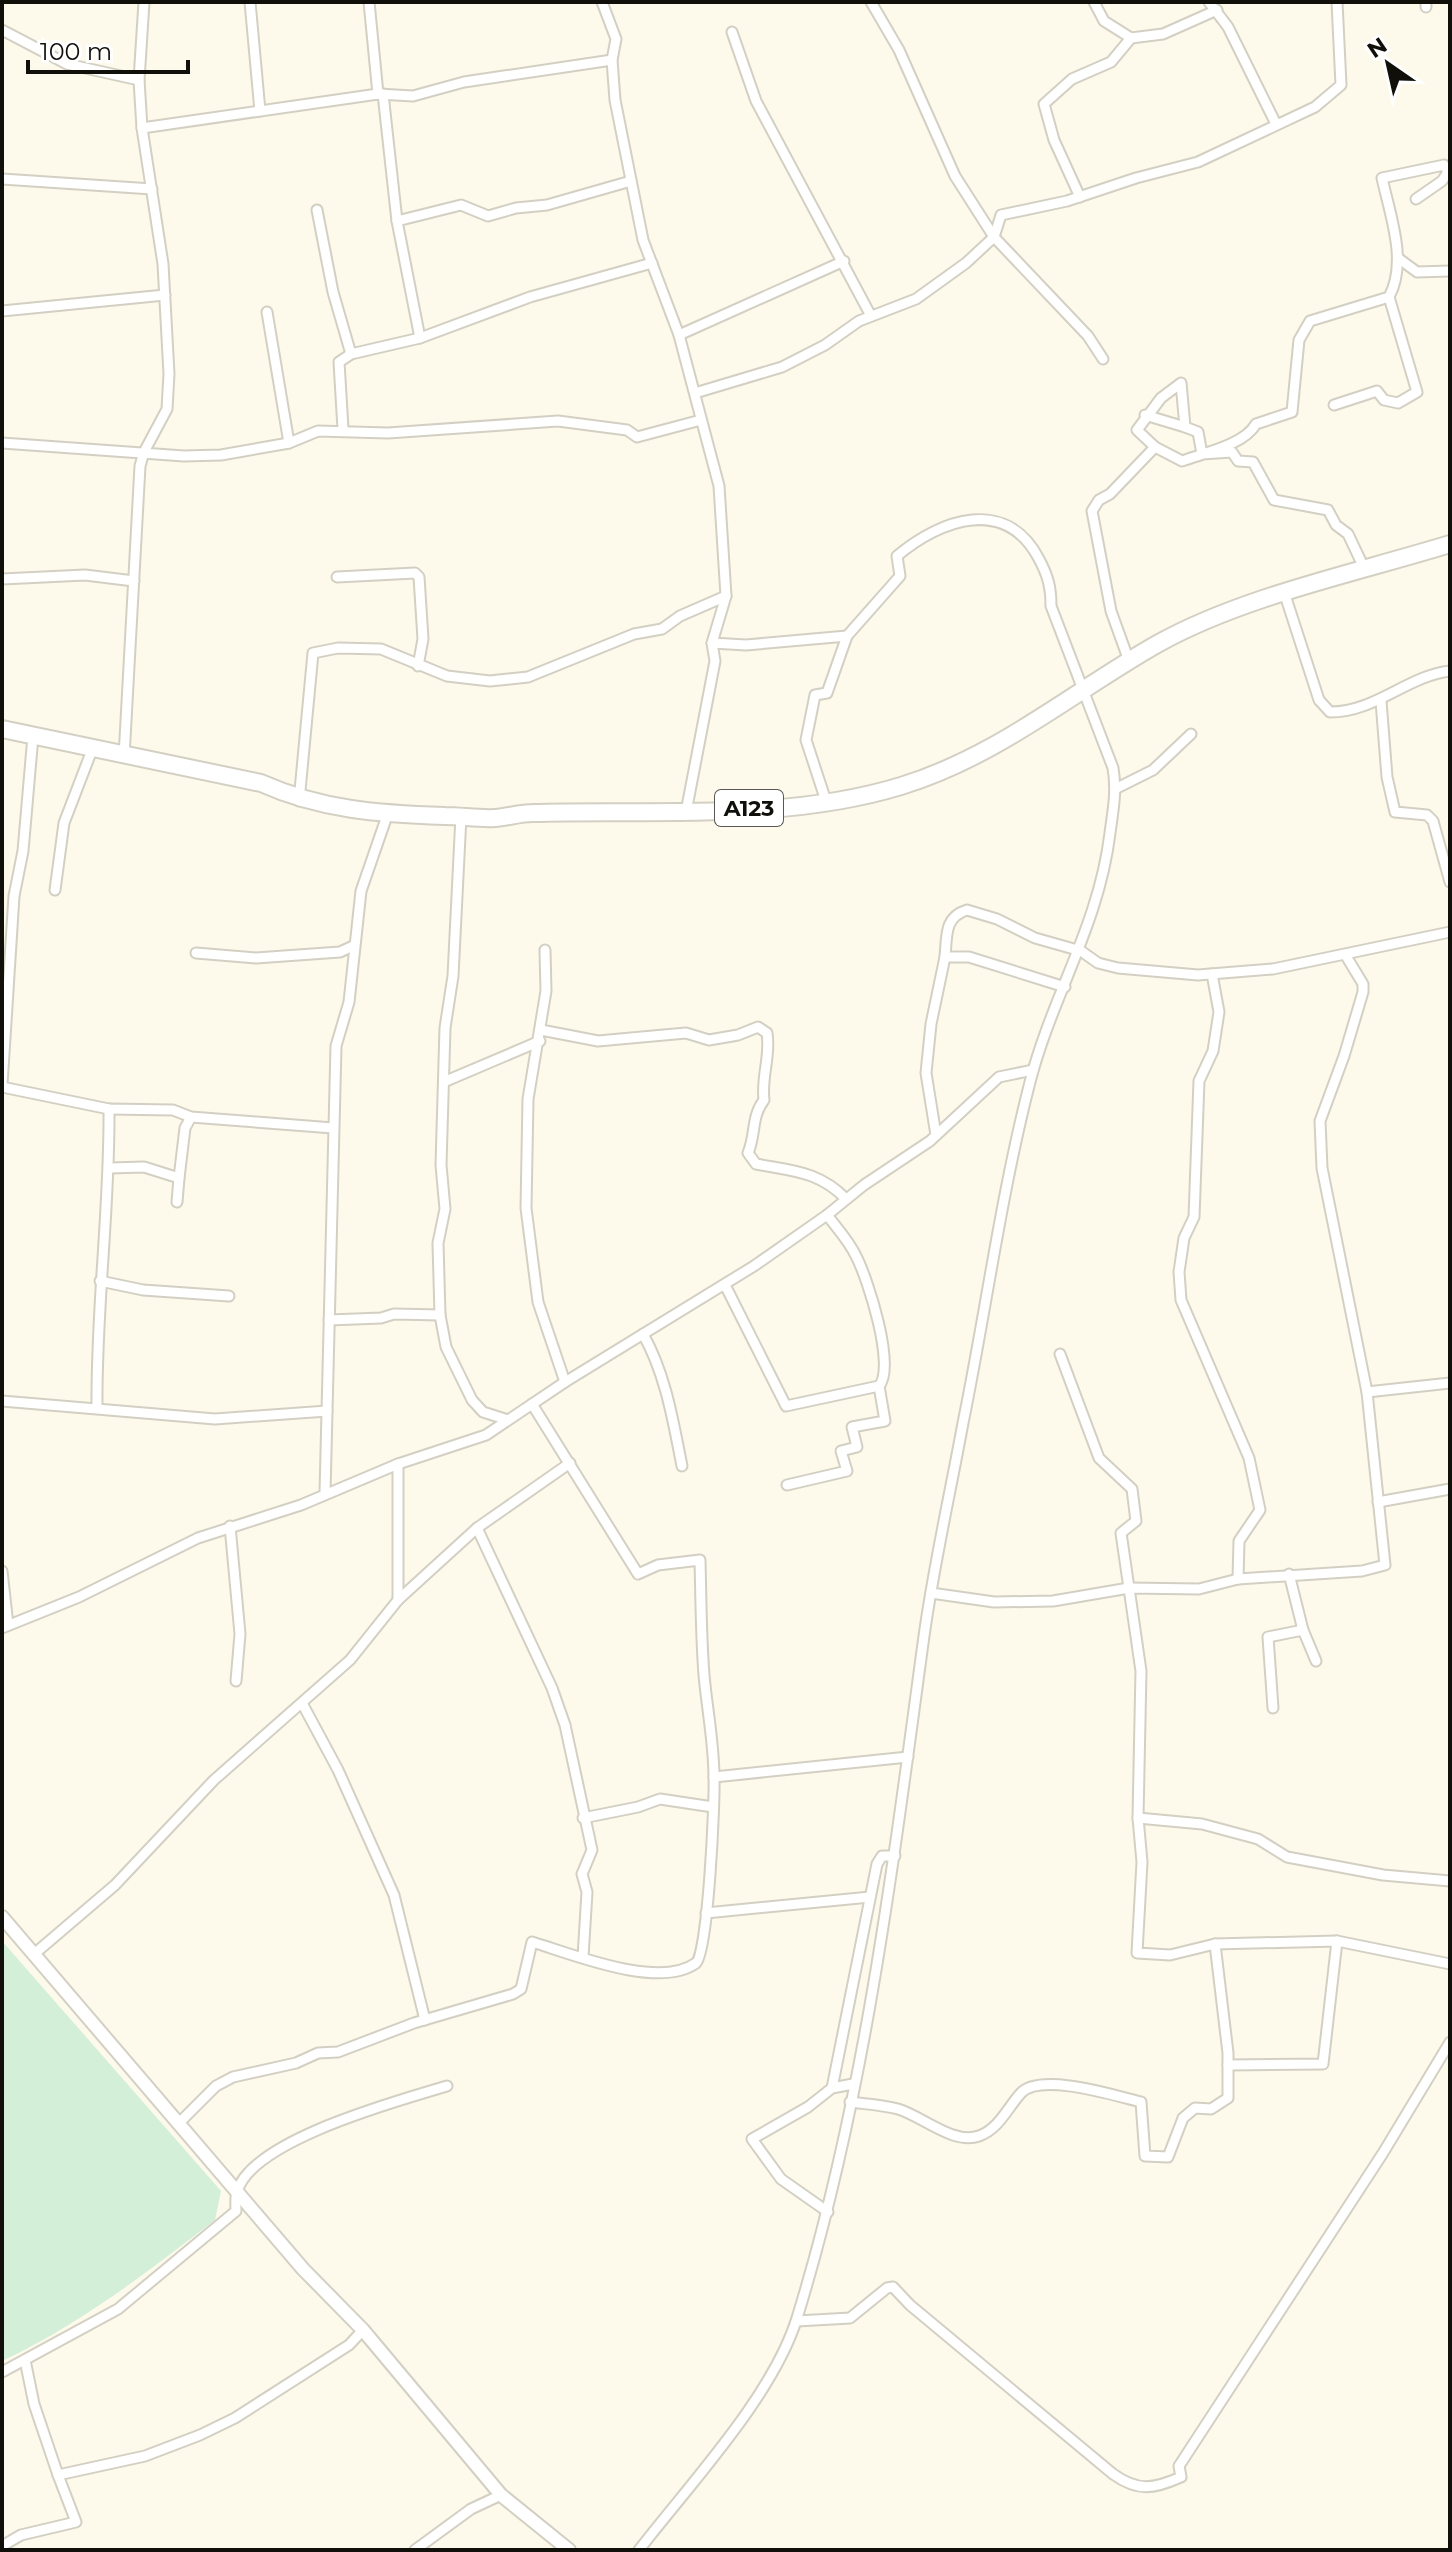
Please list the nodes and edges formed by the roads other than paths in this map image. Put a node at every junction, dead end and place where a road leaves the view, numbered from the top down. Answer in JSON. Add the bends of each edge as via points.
{"nodes":[{"id":1,"x":144,"y":2,"type":"edge"},
{"id":2,"x":250,"y":2,"type":"edge"},
{"id":3,"x":369,"y":2,"type":"edge"},
{"id":4,"x":602,"y":2,"type":"edge"},
{"id":5,"x":1094,"y":2,"type":"edge"},
{"id":6,"x":1209,"y":2,"type":"edge"},
{"id":7,"x":1337,"y":2,"type":"edge"},
{"id":8,"x":874,"y":3,"type":"edge"},
{"id":9,"x":1217,"y":10,"type":"junction"},
{"id":10,"x":2,"y":30,"type":"edge"},
{"id":11,"x":732,"y":32,"type":"dead end"},
{"id":12,"x":1131,"y":38,"type":"junction"},
{"id":13,"x":612,"y":60,"type":"junction"},
{"id":14,"x":139,"y":80,"type":"junction"},
{"id":15,"x":380,"y":94,"type":"junction"},
{"id":16,"x":260,"y":111,"type":"junction"},
{"id":17,"x":1276,"y":124,"type":"junction"},
{"id":18,"x":142,"y":128,"type":"junction"},
{"id":19,"x":2,"y":179,"type":"edge"},
{"id":20,"x":631,"y":181,"type":"junction"},
{"id":21,"x":1446,"y":181,"type":"edge"},
{"id":22,"x":152,"y":189,"type":"junction"},
{"id":23,"x":1080,"y":197,"type":"junction"},
{"id":24,"x":1416,"y":199,"type":"dead end"},
{"id":25,"x":317,"y":210,"type":"dead end"},
{"id":26,"x":397,"y":221,"type":"junction"},
{"id":27,"x":994,"y":237,"type":"junction"},
{"id":28,"x":1398,"y":258,"type":"junction"},
{"id":29,"x":844,"y":261,"type":"junction"},
{"id":30,"x":652,"y":263,"type":"junction"},
{"id":31,"x":1450,"y":271,"type":"edge"},
{"id":32,"x":165,"y":295,"type":"junction"},
{"id":33,"x":1389,"y":297,"type":"junction"},
{"id":34,"x":2,"y":311,"type":"edge"},
{"id":35,"x":267,"y":312,"type":"dead end"},
{"id":36,"x":871,"y":316,"type":"junction"},
{"id":37,"x":679,"y":335,"type":"junction"},
{"id":38,"x":420,"y":338,"type":"junction"},
{"id":39,"x":351,"y":354,"type":"junction"},
{"id":40,"x":1103,"y":359,"type":"dead end"},
{"id":41,"x":695,"y":393,"type":"junction"},
{"id":42,"x":1334,"y":405,"type":"dead end"},
{"id":43,"x":1145,"y":415,"type":"junction"},
{"id":44,"x":701,"y":420,"type":"junction"},
{"id":45,"x":1185,"y":427,"type":"junction"},
{"id":46,"x":343,"y":429,"type":"junction"},
{"id":47,"x":2,"y":443,"type":"edge"},
{"id":48,"x":289,"y":443,"type":"junction"},
{"id":49,"x":1155,"y":447,"type":"junction"},
{"id":50,"x":144,"y":452,"type":"junction"},
{"id":51,"x":1202,"y":454,"type":"junction"},
{"id":52,"x":1450,"y":544,"type":"edge"},
{"id":53,"x":1365,"y":570,"type":"junction"},
{"id":54,"x":337,"y":577,"type":"dead end"},
{"id":55,"x":2,"y":579,"type":"edge"},
{"id":56,"x":134,"y":581,"type":"junction"},
{"id":57,"x":1285,"y":595,"type":"junction"},
{"id":58,"x":726,"y":596,"type":"junction"},
{"id":59,"x":847,"y":636,"type":"junction"},
{"id":60,"x":712,"y":643,"type":"junction"},
{"id":61,"x":1129,"y":661,"type":"junction"},
{"id":62,"x":418,"y":666,"type":"junction"},
{"id":63,"x":1450,"y":671,"type":"edge"},
{"id":64,"x":1086,"y":690,"type":"junction"},
{"id":65,"x":1381,"y":701,"type":"junction"},
{"id":66,"x":2,"y":729,"type":"edge"},
{"id":67,"x":1191,"y":734,"type":"dead end"},
{"id":68,"x":33,"y":736,"type":"junction"},
{"id":69,"x":92,"y":750,"type":"junction"},
{"id":70,"x":124,"y":757,"type":"junction"},
{"id":71,"x":1117,"y":788,"type":"junction"},
{"id":72,"x":299,"y":801,"type":"junction"},
{"id":73,"x":826,"y":801,"type":"junction"},
{"id":74,"x":686,"y":812,"type":"junction"},
{"id":75,"x":388,"y":813,"type":"junction"},
{"id":76,"x":461,"y":816,"type":"junction"},
{"id":77,"x":1450,"y":882,"type":"edge"},
{"id":78,"x":55,"y":890,"type":"dead end"},
{"id":79,"x":14,"y":896,"type":"junction"},
{"id":80,"x":2,"y":898,"type":"edge"},
{"id":81,"x":1450,"y":932,"type":"edge"},
{"id":82,"x":353,"y":946,"type":"junction"},
{"id":83,"x":545,"y":950,"type":"dead end"},
{"id":84,"x":1081,"y":951,"type":"junction"},
{"id":85,"x":196,"y":953,"type":"dead end"},
{"id":86,"x":1346,"y":956,"type":"junction"},
{"id":87,"x":945,"y":957,"type":"junction"},
{"id":88,"x":1212,"y":974,"type":"junction"},
{"id":89,"x":1065,"y":987,"type":"junction"},
{"id":90,"x":540,"y":1036,"type":"junction"},
{"id":91,"x":1033,"y":1070,"type":"junction"},
{"id":92,"x":446,"y":1081,"type":"junction"},
{"id":93,"x":2,"y":1086,"type":"edge"},
{"id":94,"x":109,"y":1109,"type":"junction"},
{"id":95,"x":191,"y":1117,"type":"junction"},
{"id":96,"x":333,"y":1128,"type":"junction"},
{"id":97,"x":936,"y":1135,"type":"junction"},
{"id":98,"x":110,"y":1168,"type":"junction"},
{"id":99,"x":179,"y":1178,"type":"junction"},
{"id":100,"x":846,"y":1199,"type":"junction"},
{"id":101,"x":177,"y":1202,"type":"dead end"},
{"id":102,"x":827,"y":1215,"type":"junction"},
{"id":103,"x":100,"y":1281,"type":"junction"},
{"id":104,"x":725,"y":1285,"type":"junction"},
{"id":105,"x":229,"y":1296,"type":"dead end"},
{"id":106,"x":440,"y":1315,"type":"junction"},
{"id":107,"x":329,"y":1320,"type":"junction"},
{"id":108,"x":643,"y":1334,"type":"junction"},
{"id":109,"x":1060,"y":1354,"type":"dead end"},
{"id":110,"x":565,"y":1382,"type":"junction"},
{"id":111,"x":1450,"y":1383,"type":"edge"},
{"id":112,"x":879,"y":1386,"type":"junction"},
{"id":113,"x":1367,"y":1392,"type":"junction"},
{"id":114,"x":2,"y":1401,"type":"edge"},
{"id":115,"x":532,"y":1404,"type":"junction"},
{"id":116,"x":97,"y":1407,"type":"junction"},
{"id":117,"x":327,"y":1411,"type":"junction"},
{"id":118,"x":508,"y":1420,"type":"junction"},
{"id":119,"x":570,"y":1463,"type":"junction"},
{"id":120,"x":398,"y":1464,"type":"junction"},
{"id":121,"x":682,"y":1466,"type":"dead end"},
{"id":122,"x":787,"y":1485,"type":"dead end"},
{"id":123,"x":1450,"y":1489,"type":"edge"},
{"id":124,"x":325,"y":1493,"type":"junction"},
{"id":125,"x":1378,"y":1502,"type":"junction"},
{"id":126,"x":230,"y":1526,"type":"junction"},
{"id":127,"x":477,"y":1528,"type":"junction"},
{"id":128,"x":2,"y":1571,"type":"edge"},
{"id":129,"x":1289,"y":1574,"type":"junction"},
{"id":130,"x":1238,"y":1579,"type":"junction"},
{"id":131,"x":1129,"y":1588,"type":"junction"},
{"id":132,"x":931,"y":1593,"type":"junction"},
{"id":133,"x":398,"y":1600,"type":"junction"},
{"id":134,"x":5,"y":1626,"type":"edge"},
{"id":135,"x":1303,"y":1630,"type":"junction"},
{"id":136,"x":1316,"y":1661,"type":"dead end"},
{"id":137,"x":236,"y":1681,"type":"dead end"},
{"id":138,"x":302,"y":1703,"type":"junction"},
{"id":139,"x":1273,"y":1708,"type":"dead end"},
{"id":140,"x":908,"y":1757,"type":"junction"},
{"id":141,"x":714,"y":1777,"type":"junction"},
{"id":142,"x":713,"y":1807,"type":"junction"},
{"id":143,"x":583,"y":1818,"type":"junction"},
{"id":144,"x":1138,"y":1818,"type":"junction"},
{"id":145,"x":895,"y":1856,"type":"junction"},
{"id":146,"x":1450,"y":1881,"type":"edge"},
{"id":147,"x":870,"y":1897,"type":"junction"},
{"id":148,"x":706,"y":1913,"type":"junction"},
{"id":149,"x":2,"y":1917,"type":"edge"},
{"id":150,"x":1337,"y":1941,"type":"junction"},
{"id":151,"x":1215,"y":1944,"type":"junction"},
{"id":152,"x":33,"y":1955,"type":"junction"},
{"id":153,"x":583,"y":1957,"type":"junction"},
{"id":154,"x":1450,"y":1964,"type":"edge"},
{"id":155,"x":425,"y":2020,"type":"junction"},
{"id":156,"x":1450,"y":2042,"type":"edge"},
{"id":157,"x":1228,"y":2065,"type":"junction"},
{"id":158,"x":853,"y":2084,"type":"junction"},
{"id":159,"x":447,"y":2086,"type":"dead end"},
{"id":160,"x":832,"y":2088,"type":"junction"},
{"id":161,"x":850,"y":2102,"type":"junction"},
{"id":162,"x":180,"y":2122,"type":"junction"},
{"id":163,"x":237,"y":2190,"type":"junction"},
{"id":164,"x":828,"y":2212,"type":"junction"},
{"id":165,"x":797,"y":2321,"type":"junction"},
{"id":166,"x":363,"y":2330,"type":"junction"},
{"id":167,"x":25,"y":2360,"type":"junction"},
{"id":168,"x":2,"y":2372,"type":"edge"},
{"id":169,"x":58,"y":2475,"type":"junction"},
{"id":170,"x":501,"y":2495,"type":"junction"},
{"id":171,"x":2,"y":2546,"type":"edge"},
{"id":172,"x":415,"y":2550,"type":"edge"},
{"id":173,"x":569,"y":2550,"type":"edge"},
{"id":174,"x":639,"y":2550,"type":"edge"}],
"edges":[{"from":1,"to":14,"type":"street"},
{"from":2,"to":16,"type":"street"},
{"from":3,"to":15,"type":"street"},
{"from":4,"to":13,"type":"street","via":[[616,39]]},
{"from":5,"to":12,"type":"street","via":[[1104,21]]},
{"from":6,"to":9,"type":"street"},
{"from":7,"to":17,"type":"street","via":[[1341,85],[1315,107]]},
{"from":8,"to":27,"type":"street","via":[[955,176]]},
{"from":9,"to":12,"type":"street","via":[[1163,34]]},
{"from":9,"to":17,"type":"street"},
{"from":10,"to":14,"type":"street","via":[[67,64]]},
{"from":11,"to":29,"type":"street","via":[[756,101]]},
{"from":12,"to":23,"type":"street","via":[[1111,62],[1072,79],[1044,104]]},
{"from":13,"to":15,"type":"street","via":[[464,82],[413,96]]},
{"from":13,"to":20,"type":"street"},
{"from":14,"to":18,"type":"street"},
{"from":15,"to":16,"type":"street"},
{"from":15,"to":26,"type":"street"},
{"from":16,"to":18,"type":"street"},
{"from":17,"to":23,"type":"street","via":[[1198,162]]},
{"from":18,"to":22,"type":"street"},
{"from":19,"to":22,"type":"street"},
{"from":20,"to":26,"type":"street","via":[[488,216],[461,205]]},
{"from":20,"to":30,"type":"street"},
{"from":21,"to":24,"type":"street"},
{"from":21,"to":28,"type":"street","via":[[1444,165],[1382,178]]},
{"from":22,"to":32,"type":"street"},
{"from":23,"to":27,"type":"street","via":[[1001,215]]},
{"from":25,"to":39,"type":"street"},
{"from":26,"to":38,"type":"street"},
{"from":27,"to":36,"type":"street","via":[[916,299]]},
{"from":27,"to":40,"type":"street","via":[[1088,336]]},
{"from":28,"to":31,"type":"street","via":[[1417,272]]},
{"from":28,"to":33,"type":"street","via":[[1398,279]]},
{"from":29,"to":36,"type":"street"},
{"from":29,"to":37,"type":"street"},
{"from":30,"to":37,"type":"street"},
{"from":30,"to":38,"type":"street","via":[[530,297]]},
{"from":32,"to":34,"type":"street"},
{"from":32,"to":50,"type":"street","via":[[167,409]]},
{"from":33,"to":42,"type":"street","via":[[1417,392],[1398,403],[1384,400],[1377,391]]},
{"from":33,"to":51,"type":"street","via":[[1310,321],[1299,340],[1292,412],[1256,424],[1251,432]]},
{"from":35,"to":48,"type":"street"},
{"from":36,"to":41,"type":"street","via":[[782,367]]},
{"from":37,"to":41,"type":"street"},
{"from":38,"to":39,"type":"street"},
{"from":39,"to":46,"type":"street","via":[[339,362],[337,373]]},
{"from":41,"to":44,"type":"street"},
{"from":43,"to":45,"type":"street"},
{"from":43,"to":45,"type":"street","via":[[1181,383]]},
{"from":43,"to":49,"type":"street","via":[[1137,430]]},
{"from":44,"to":46,"type":"street","via":[[637,437],[627,430],[558,421],[388,433]]},
{"from":44,"to":58,"type":"street","via":[[719,486]]},
{"from":45,"to":51,"type":"street","via":[[1198,432]]},
{"from":46,"to":48,"type":"street","via":[[318,431]]},
{"from":47,"to":50,"type":"street"},
{"from":48,"to":50,"type":"street","via":[[221,455]]},
{"from":49,"to":51,"type":"street","via":[[1182,461]]},
{"from":49,"to":61,"type":"street","via":[[1092,511],[1111,611]]},
{"from":50,"to":56,"type":"street"},
{"from":51,"to":53,"type":"street","via":[[1232,452],[1238,461],[1253,462],[1274,500],[1328,510],[1348,534]]},
{"from":52,"to":53,"type":"highway","number":"A123"},
{"from":53,"to":57,"type":"highway","number":"A123"},
{"from":54,"to":62,"type":"street","via":[[419,577],[423,639]]},
{"from":55,"to":56,"type":"street","via":[[85,575]]},
{"from":56,"to":70,"type":"street"},
{"from":57,"to":61,"type":"highway","number":"A123","via":[[1194,626]]},
{"from":57,"to":65,"type":"street","via":[[1319,700],[1330,712],[1351,712]]},
{"from":58,"to":60,"type":"street"},
{"from":58,"to":62,"type":"street","via":[[662,629],[634,634],[528,677],[473,680]]},
{"from":59,"to":60,"type":"street"},
{"from":59,"to":64,"type":"street","via":[[893,586],[900,576],[897,556],[918,538],[958,521],[998,522],[1017,529],[1030,542],[1051,584],[1051,606]]},
{"from":59,"to":73,"type":"street","via":[[827,693],[815,695],[806,740]]},
{"from":60,"to":74,"type":"street","via":[[715,661]]},
{"from":61,"to":64,"type":"highway","number":"A123"},
{"from":62,"to":72,"type":"street","via":[[381,649],[313,653]]},
{"from":63,"to":65,"type":"street","via":[[1433,673]]},
{"from":64,"to":71,"type":"street"},
{"from":64,"to":73,"type":"highway","number":"A123","via":[[958,765],[902,786]]},
{"from":65,"to":77,"type":"street","via":[[1395,812],[1427,815],[1433,821]]},
{"from":66,"to":68,"type":"highway","number":"A123"},
{"from":67,"to":71,"type":"street","via":[[1153,770]]},
{"from":68,"to":69,"type":"highway","number":"A123"},
{"from":68,"to":79,"type":"street"},
{"from":69,"to":70,"type":"highway","number":"A123"},
{"from":69,"to":78,"type":"street","via":[[64,823]]},
{"from":70,"to":72,"type":"highway","number":"A123","via":[[261,783]]},
{"from":71,"to":84,"type":"street","via":[[1105,875]]},
{"from":72,"to":75,"type":"highway","number":"A123"},
{"from":73,"to":74,"type":"highway","number":"A123"},
{"from":74,"to":76,"type":"highway","number":"A123"},
{"from":75,"to":76,"type":"highway","number":"A123"},
{"from":75,"to":82,"type":"street","via":[[368,865]]},
{"from":76,"to":92,"type":"street"},
{"from":79,"to":80,"type":"street"},
{"from":79,"to":93,"type":"street"},
{"from":81,"to":86,"type":"street"},
{"from":82,"to":85,"type":"street","via":[[340,952],[256,958]]},
{"from":82,"to":96,"type":"street","via":[[349,1002],[336,1046]]},
{"from":83,"to":90,"type":"street"},
{"from":84,"to":87,"type":"street","via":[[967,910],[951,918]]},
{"from":84,"to":88,"type":"street","via":[[1118,968]]},
{"from":84,"to":89,"type":"street"},
{"from":86,"to":88,"type":"street"},
{"from":86,"to":113,"type":"street","via":[[1363,992],[1320,1121],[1321,1152]]},
{"from":87,"to":89,"type":"street","via":[[969,957]]},
{"from":87,"to":97,"type":"street","via":[[926,1073]]},
{"from":88,"to":130,"type":"street","via":[[1219,1012],[1213,1051],[1199,1081],[1194,1217],[1184,1238],[1179,1272],[1181,1300],[1249,1458],[1260,1510],[1239,1541]]},
{"from":89,"to":91,"type":"street"},
{"from":90,"to":92,"type":"street"},
{"from":90,"to":100,"type":"street","via":[[598,1041],[686,1033],[709,1040],[758,1027],[767,1033],[770,1049],[761,1082],[764,1100],[753,1113],[748,1153],[756,1164],[818,1176]]},
{"from":90,"to":110,"type":"street","via":[[528,1099],[527,1228],[534,1247],[538,1302]]},
{"from":91,"to":97,"type":"street","via":[[999,1077]]},
{"from":91,"to":132,"type":"street","via":[[1001,1213]]},
{"from":92,"to":106,"type":"street"},
{"from":93,"to":94,"type":"street"},
{"from":94,"to":95,"type":"street","via":[[173,1110]]},
{"from":94,"to":98,"type":"street"},
{"from":95,"to":96,"type":"street"},
{"from":95,"to":99,"type":"street"},
{"from":96,"to":107,"type":"street"},
{"from":97,"to":100,"type":"street"},
{"from":98,"to":99,"type":"street","via":[[144,1167]]},
{"from":98,"to":103,"type":"street"},
{"from":99,"to":101,"type":"street"},
{"from":100,"to":102,"type":"street"},
{"from":102,"to":104,"type":"street"},
{"from":102,"to":112,"type":"street","via":[[856,1255],[874,1301],[885,1366]]},
{"from":103,"to":105,"type":"street"},
{"from":103,"to":116,"type":"street"},
{"from":104,"to":108,"type":"street"},
{"from":104,"to":112,"type":"street","via":[[786,1406]]},
{"from":106,"to":107,"type":"street"},
{"from":106,"to":118,"type":"street","via":[[446,1347],[472,1400],[483,1412]]},
{"from":107,"to":117,"type":"street"},
{"from":108,"to":110,"type":"street"},
{"from":108,"to":121,"type":"street","via":[[668,1396]]},
{"from":109,"to":131,"type":"street","via":[[1099,1458],[1132,1489],[1136,1521],[1121,1533]]},
{"from":110,"to":115,"type":"street"},
{"from":111,"to":113,"type":"street"},
{"from":112,"to":122,"type":"street","via":[[885,1421],[852,1427],[857,1447],[841,1451],[847,1471]]},
{"from":113,"to":125,"type":"street"},
{"from":114,"to":116,"type":"street"},
{"from":115,"to":118,"type":"street"},
{"from":115,"to":119,"type":"street"},
{"from":116,"to":117,"type":"street","via":[[215,1419]]},
{"from":117,"to":124,"type":"street"},
{"from":118,"to":120,"type":"street","via":[[486,1435]]},
{"from":119,"to":127,"type":"street"},
{"from":119,"to":141,"type":"street","via":[[638,1574],[658,1565],[700,1560]]},
{"from":120,"to":124,"type":"street"},
{"from":120,"to":133,"type":"street"},
{"from":123,"to":125,"type":"street"},
{"from":124,"to":126,"type":"street"},
{"from":125,"to":129,"type":"street","via":[[1385,1565]]},
{"from":126,"to":134,"type":"street"},
{"from":126,"to":137,"type":"street","via":[[240,1634]]},
{"from":127,"to":133,"type":"street"},
{"from":127,"to":143,"type":"street","via":[[561,1712]]},
{"from":128,"to":134,"type":"street"},
{"from":129,"to":130,"type":"street"},
{"from":129,"to":135,"type":"street"},
{"from":130,"to":131,"type":"street","via":[[1199,1589]]},
{"from":131,"to":132,"type":"street","via":[[1053,1601],[994,1602]]},
{"from":131,"to":144,"type":"street","via":[[1141,1671]]},
{"from":132,"to":140,"type":"street"},
{"from":133,"to":138,"type":"street","via":[[350,1660]]},
{"from":135,"to":136,"type":"street"},
{"from":135,"to":139,"type":"street","via":[[1268,1637]]},
{"from":138,"to":152,"type":"street","via":[[214,1780],[115,1885]]},
{"from":138,"to":155,"type":"street","via":[[394,1895]]},
{"from":140,"to":141,"type":"street"},
{"from":140,"to":145,"type":"street"},
{"from":141,"to":142,"type":"street"},
{"from":142,"to":143,"type":"street","via":[[660,1799]]},
{"from":142,"to":148,"type":"street"},
{"from":143,"to":153,"type":"street","via":[[592,1850],[582,1874],[587,1892]]},
{"from":144,"to":146,"type":"street","via":[[1216,1828],[1258,1839],[1287,1857]]},
{"from":144,"to":151,"type":"street","via":[[1142,1862],[1137,1953],[1170,1955]]},
{"from":145,"to":147,"type":"street","via":[[882,1856],[877,1864]]},
{"from":145,"to":158,"type":"street"},
{"from":147,"to":148,"type":"street"},
{"from":147,"to":160,"type":"street"},
{"from":148,"to":153,"type":"street","via":[[708,1925],[696,1963],[654,1972]]},
{"from":149,"to":152,"type":"main road"},
{"from":150,"to":151,"type":"street"},
{"from":150,"to":154,"type":"street"},
{"from":150,"to":157,"type":"street","via":[[1323,2064]]},
{"from":151,"to":157,"type":"street"},
{"from":152,"to":162,"type":"main road"},
{"from":153,"to":155,"type":"street","via":[[532,1942],[521,1989]]},
{"from":155,"to":162,"type":"street","via":[[338,2052],[233,2077],[216,2086]]},
{"from":156,"to":165,"type":"street","via":[[1179,2466],[1181,2477],[1153,2489],[1129,2485],[1113,2474],[893,2287],[850,2318]]},
{"from":157,"to":161,"type":"street","via":[[1228,2098],[1211,2109],[1195,2108],[1183,2118],[1168,2157],[1145,2156],[1141,2102],[1074,2086],[1035,2085],[1023,2091],[1008,2113],[978,2137],[958,2136],[896,2109]]},
{"from":158,"to":160,"type":"street"},
{"from":158,"to":161,"type":"street"},
{"from":159,"to":163,"type":"street","via":[[285,2143]]},
{"from":160,"to":164,"type":"street","via":[[752,2139],[781,2179]]},
{"from":161,"to":164,"type":"street"},
{"from":162,"to":163,"type":"main road"},
{"from":163,"to":166,"type":"main road"},
{"from":163,"to":167,"type":"street","via":[[236,2211],[118,2309]]},
{"from":164,"to":165,"type":"street"},
{"from":165,"to":174,"type":"street","via":[[748,2409]]},
{"from":166,"to":169,"type":"street","via":[[349,2345],[235,2418],[145,2456]]},
{"from":166,"to":170,"type":"main road"},
{"from":167,"to":168,"type":"street"},
{"from":167,"to":169,"type":"street"},
{"from":169,"to":171,"type":"street","via":[[76,2522],[21,2535]]},
{"from":170,"to":172,"type":"street","via":[[471,2509]]},
{"from":170,"to":173,"type":"main road"}]}
